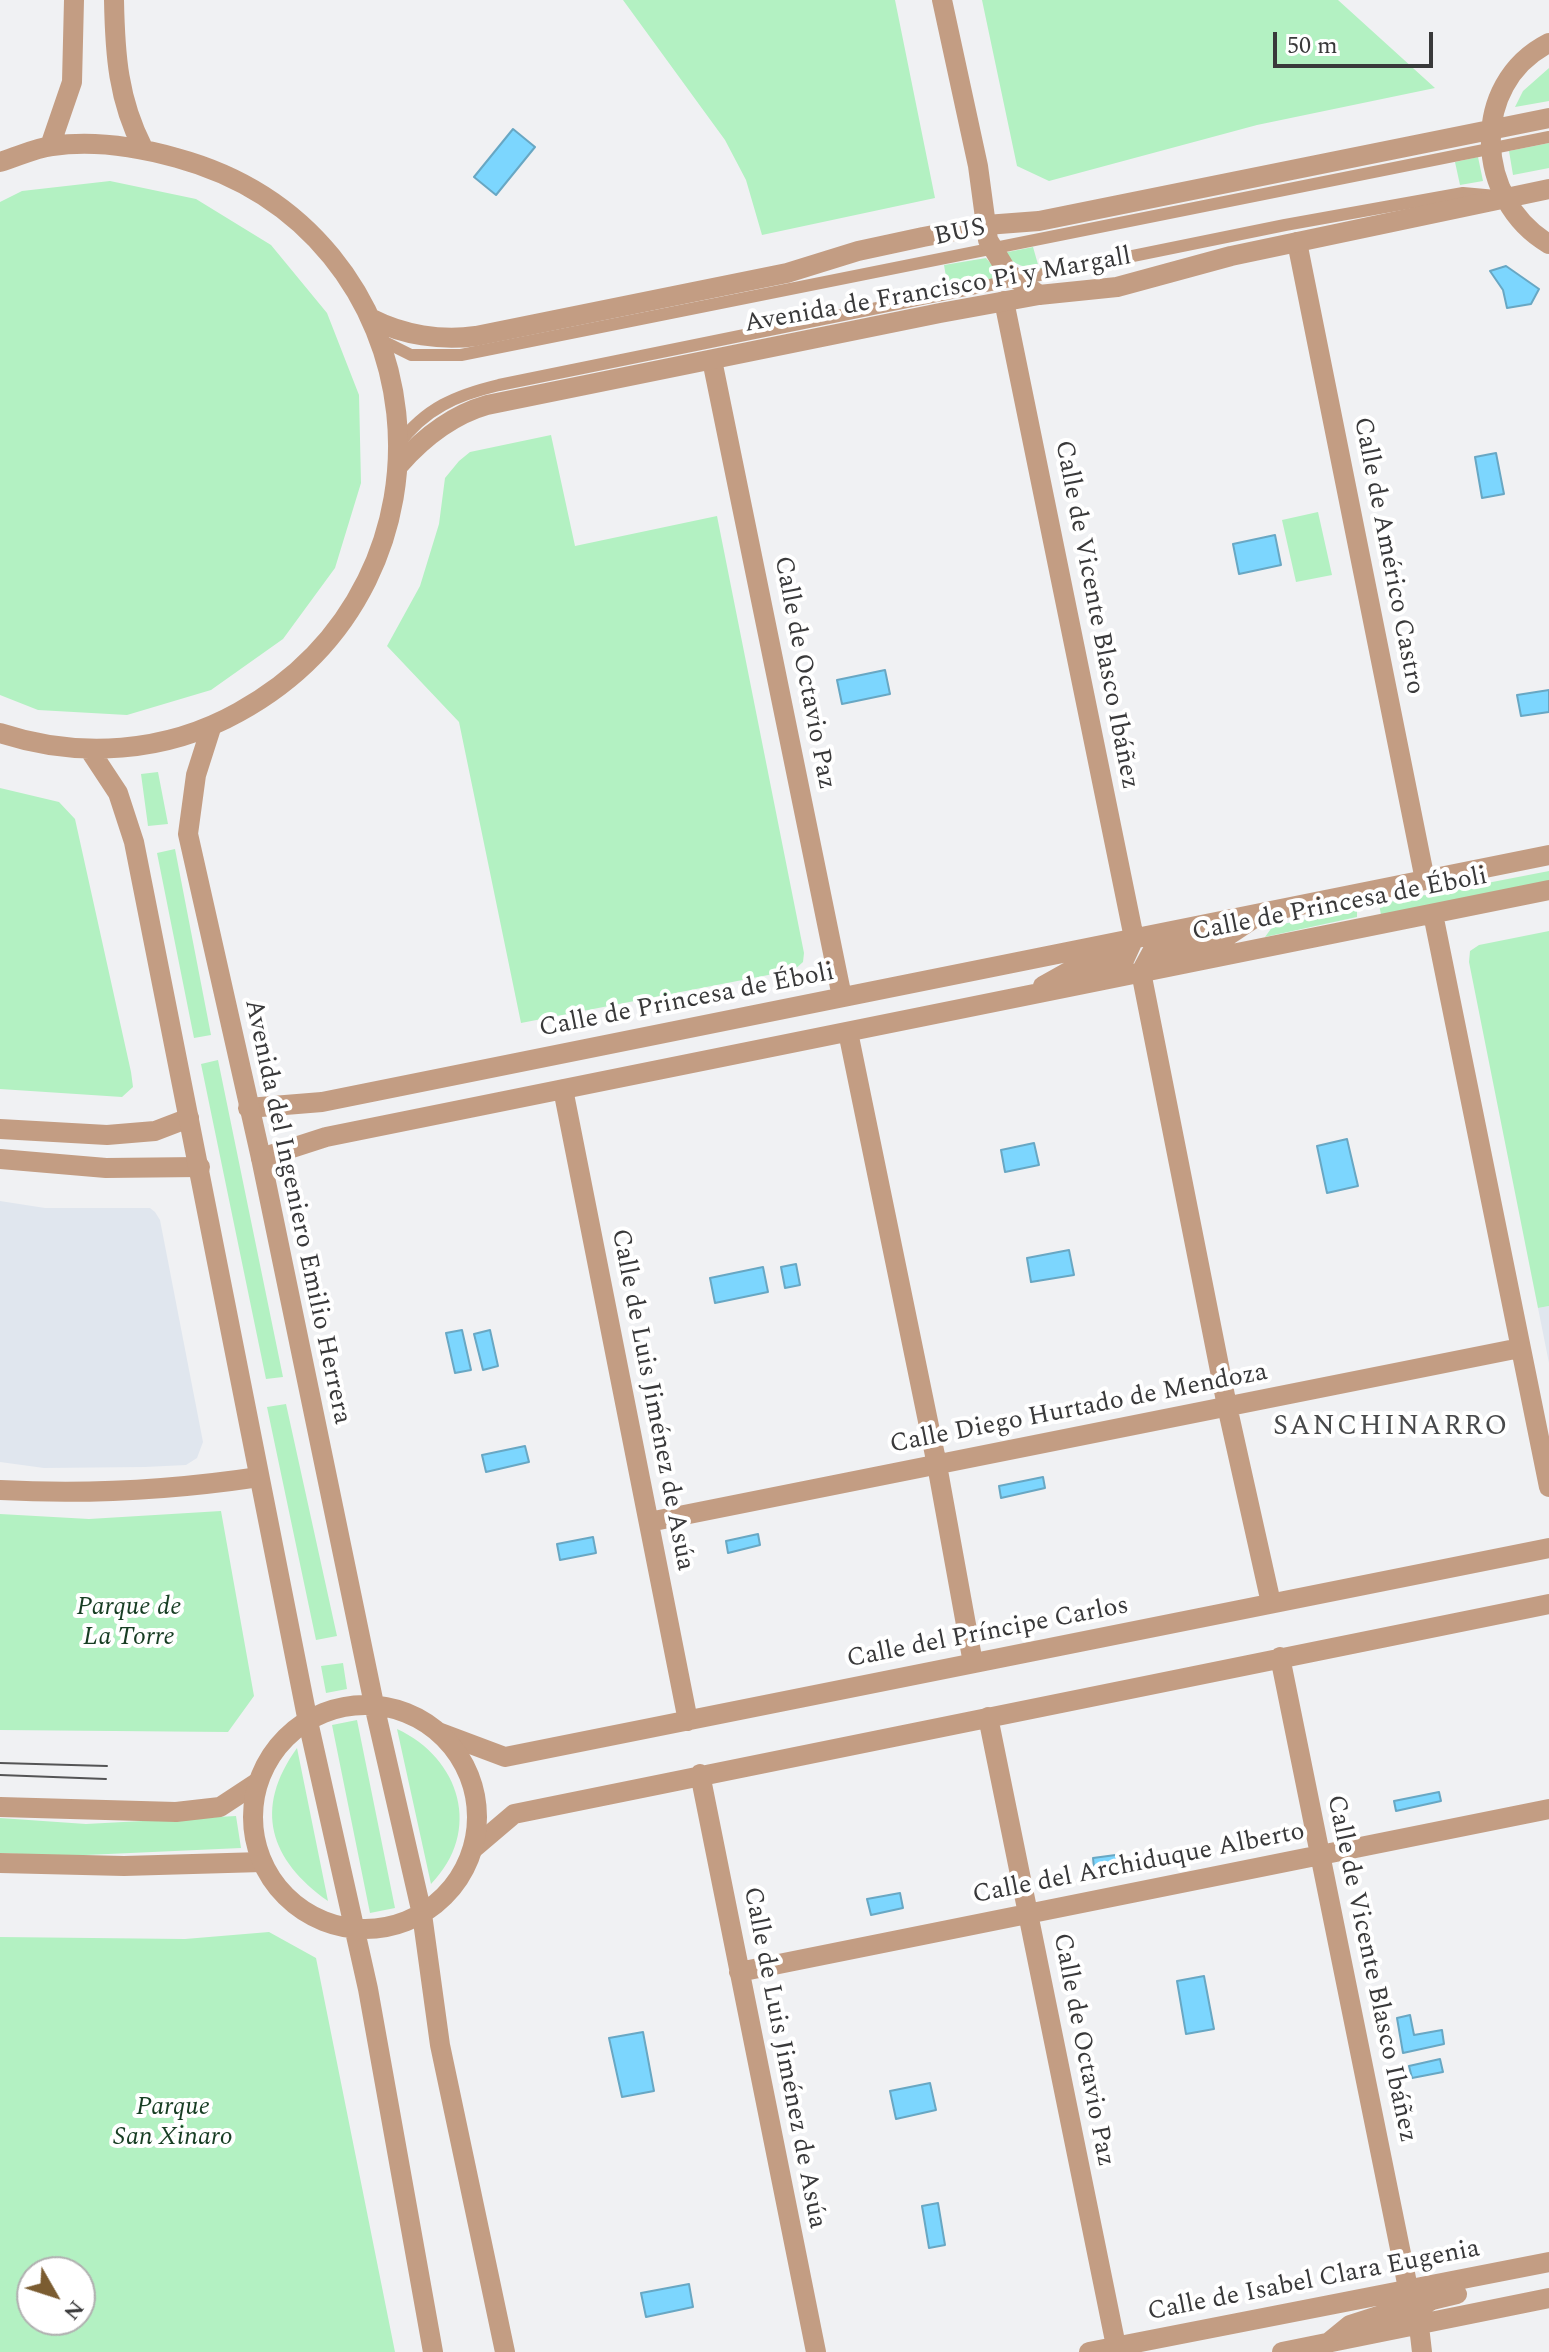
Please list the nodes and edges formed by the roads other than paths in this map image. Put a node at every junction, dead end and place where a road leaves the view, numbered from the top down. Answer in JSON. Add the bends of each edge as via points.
{"nodes":[{"id":1,"x":74,"y":0,"type":"edge"},
{"id":2,"x":114,"y":0,"type":"edge"},
{"id":3,"x":942,"y":0,"type":"edge"},
{"id":4,"x":1546,"y":41,"type":"edge"},
{"id":5,"x":1549,"y":118,"type":"edge"},
{"id":6,"x":1549,"y":137,"type":"edge"},
{"id":7,"x":1490,"y":140,"type":"junction"},
{"id":8,"x":50,"y":146,"type":"junction"},
{"id":9,"x":143,"y":148,"type":"junction"},
{"id":10,"x":0,"y":162,"type":"edge"},
{"id":11,"x":1549,"y":189,"type":"edge"},
{"id":12,"x":1503,"y":198,"type":"junction"},
{"id":13,"x":986,"y":225,"type":"junction"},
{"id":14,"x":1297,"y":242,"type":"junction"},
{"id":15,"x":1549,"y":244,"type":"edge"},
{"id":16,"x":992,"y":249,"type":"junction"},
{"id":17,"x":1015,"y":280,"type":"junction"},
{"id":18,"x":1039,"y":295,"type":"junction"},
{"id":19,"x":1004,"y":301,"type":"junction"},
{"id":20,"x":372,"y":319,"type":"junction"},
{"id":21,"x":381,"y":340,"type":"junction"},
{"id":22,"x":712,"y":360,"type":"junction"},
{"id":23,"x":399,"y":455,"type":"junction"},
{"id":24,"x":211,"y":728,"type":"junction"},
{"id":25,"x":0,"y":733,"type":"edge"},
{"id":26,"x":89,"y":749,"type":"junction"},
{"id":27,"x":1549,"y":855,"type":"edge"},
{"id":28,"x":1425,"y":880,"type":"junction"},
{"id":29,"x":1549,"y":890,"type":"edge"},
{"id":30,"x":1261,"y":913,"type":"junction"},
{"id":31,"x":1433,"y":914,"type":"junction"},
{"id":32,"x":1134,"y":938,"type":"junction"},
{"id":33,"x":1141,"y":972,"type":"junction"},
{"id":34,"x":1027,"y":995,"type":"junction"},
{"id":35,"x":842,"y":997,"type":"junction"},
{"id":36,"x":848,"y":1032,"type":"junction"},
{"id":37,"x":563,"y":1089,"type":"junction"},
{"id":38,"x":248,"y":1108,"type":"junction"},
{"id":39,"x":189,"y":1118,"type":"junction"},
{"id":40,"x":0,"y":1129,"type":"edge"},
{"id":41,"x":261,"y":1158,"type":"junction"},
{"id":42,"x":0,"y":1159,"type":"edge"},
{"id":43,"x":200,"y":1167,"type":"junction"},
{"id":44,"x":1520,"y":1348,"type":"junction"},
{"id":45,"x":1227,"y":1406,"type":"junction"},
{"id":46,"x":937,"y":1465,"type":"junction"},
{"id":47,"x":259,"y":1477,"type":"junction"},
{"id":48,"x":1549,"y":1487,"type":"edge"},
{"id":49,"x":0,"y":1490,"type":"edge"},
{"id":50,"x":649,"y":1522,"type":"junction"},
{"id":51,"x":1549,"y":1548,"type":"edge"},
{"id":52,"x":1271,"y":1603,"type":"junction"},
{"id":53,"x":1549,"y":1604,"type":"edge"},
{"id":54,"x":1280,"y":1657,"type":"junction"},
{"id":55,"x":973,"y":1663,"type":"junction"},
{"id":56,"x":375,"y":1709,"type":"junction"},
{"id":57,"x":307,"y":1717,"type":"junction"},
{"id":58,"x":988,"y":1717,"type":"junction"},
{"id":59,"x":688,"y":1721,"type":"junction"},
{"id":60,"x":441,"y":1733,"type":"junction"},
{"id":61,"x":700,"y":1774,"type":"junction"},
{"id":62,"x":258,"y":1782,"type":"junction"},
{"id":63,"x":0,"y":1807,"type":"edge"},
{"id":64,"x":1549,"y":1809,"type":"edge"},
{"id":65,"x":474,"y":1848,"type":"junction"},
{"id":66,"x":1319,"y":1855,"type":"junction"},
{"id":67,"x":262,"y":1862,"type":"junction"},
{"id":68,"x":0,"y":1863,"type":"edge"},
{"id":69,"x":422,"y":1914,"type":"junction"},
{"id":70,"x":1028,"y":1914,"type":"junction"},
{"id":71,"x":356,"y":1929,"type":"junction"},
{"id":72,"x":739,"y":1972,"type":"junction"},
{"id":73,"x":1549,"y":2262,"type":"edge"},
{"id":74,"x":1490,"y":2274,"type":"junction"},
{"id":75,"x":1409,"y":2291,"type":"junction"},
{"id":76,"x":1549,"y":2298,"type":"edge"},
{"id":77,"x":1416,"y":2326,"type":"junction"},
{"id":78,"x":1328,"y":2343,"type":"junction"},
{"id":79,"x":1116,"y":2346,"type":"junction"},
{"id":80,"x":433,"y":2352,"type":"edge"},
{"id":81,"x":505,"y":2352,"type":"edge"},
{"id":82,"x":816,"y":2352,"type":"edge"},
{"id":83,"x":1089,"y":2352,"type":"edge"},
{"id":84,"x":1282,"y":2352,"type":"edge"},
{"id":85,"x":1422,"y":2352,"type":"edge"}],
"edges":[{"from":1,"to":8,"type":"street","via":[[72,82]]},
{"from":2,"to":9,"type":"street","via":[[118,83]]},
{"from":3,"to":13,"type":"street"},
{"from":4,"to":7,"type":"street","via":[[1502,91]]},
{"from":5,"to":7,"type":"street","name":"Avenida de Francisco Pi y Margall"},
{"from":6,"to":7,"type":"lane","name":"BUS"},
{"from":7,"to":12,"type":"street"},
{"from":7,"to":13,"type":"street","name":"Avenida de Francisco Pi y Margall","via":[[1039,221]]},
{"from":7,"to":16,"type":"lane","name":"BUS"},
{"from":8,"to":9,"type":"street"},
{"from":8,"to":10,"type":"street"},
{"from":9,"to":20,"type":"street","via":[[215,168],[270,199],[335,260]]},
{"from":11,"to":12,"type":"street","name":"Avenida de Francisco Pi y Margall"},
{"from":12,"to":14,"type":"street","name":"Avenida de Francisco Pi y Margall"},
{"from":12,"to":15,"type":"street","via":[[1522,224]]},
{"from":12,"to":17,"type":"lane","via":[[1454,195]]},
{"from":13,"to":16,"type":"street"},
{"from":13,"to":20,"type":"street","name":"Avenida de Francisco Pi y Margall","via":[[858,251],[774,276],[459,339],[412,333]]},
{"from":14,"to":18,"type":"street","name":"Avenida de Francisco Pi y Margall","via":[[1117,287]]},
{"from":14,"to":28,"type":"street","name":"Calle de Américo Castro"},
{"from":16,"to":17,"type":"street"},
{"from":16,"to":21,"type":"lane","name":"BUS","via":[[461,355],[411,355]]},
{"from":17,"to":18,"type":"street"},
{"from":17,"to":23,"type":"lane","via":[[460,394],[429,412]]},
{"from":18,"to":19,"type":"street","name":"Avenida de Francisco Pi y Margall"},
{"from":19,"to":22,"type":"street","name":"Avenida de Francisco Pi y Margall"},
{"from":19,"to":32,"type":"street","name":"Calle de Vicente Blasco Ibáñez"},
{"from":20,"to":21,"type":"street"},
{"from":21,"to":23,"type":"street","via":[[393,381]]},
{"from":22,"to":23,"type":"street","name":"Avenida de Francisco Pi y Margall","via":[[469,410]]},
{"from":22,"to":35,"type":"street","name":"Calle de Octavio Paz"},
{"from":23,"to":24,"type":"street","via":[[384,543],[337,630],[304,667],[265,698]]},
{"from":24,"to":26,"type":"street","via":[[134,747]]},
{"from":24,"to":38,"type":"street","name":"Avenida del Ingeniero Emilio Herrera","via":[[196,775],[188,834]]},
{"from":25,"to":26,"type":"street"},
{"from":26,"to":39,"type":"street","via":[[118,793],[134,842]]},
{"from":27,"to":28,"type":"street","name":"Calle de Princesa de Éboli"},
{"from":28,"to":30,"type":"street","name":"Calle de Princesa de Éboli"},
{"from":29,"to":31,"type":"street","name":"Calle de Princesa de Éboli"},
{"from":30,"to":32,"type":"street","name":"Calle de Princesa de Éboli"},
{"from":30,"to":33,"type":"street","name":"Calle de Princesa de Éboli","via":[[1229,935],[1153,950]]},
{"from":31,"to":33,"type":"street","name":"Calle de Princesa de Éboli"},
{"from":31,"to":44,"type":"street"},
{"from":32,"to":34,"type":"street","name":"Calle de Princesa de Éboli","via":[[1124,960],[1068,972]]},
{"from":32,"to":35,"type":"street","name":"Calle de Princesa de Éboli"},
{"from":33,"to":34,"type":"street","name":"Calle de Princesa de Éboli"},
{"from":33,"to":45,"type":"street"},
{"from":34,"to":36,"type":"street","name":"Calle de Princesa de Éboli"},
{"from":35,"to":38,"type":"street","name":"Calle de Princesa de Éboli","via":[[322,1102]]},
{"from":36,"to":37,"type":"street","name":"Calle de Princesa de Éboli"},
{"from":36,"to":46,"type":"street"},
{"from":37,"to":41,"type":"street","name":"Calle de Princesa de Éboli","via":[[326,1137]]},
{"from":37,"to":50,"type":"street","name":"Calle de Luis Jiménez de Asúa"},
{"from":38,"to":41,"type":"street","name":"Avenida del Ingeniero Emilio Herrera"},
{"from":39,"to":40,"type":"street","via":[[155,1131],[107,1135]]},
{"from":39,"to":43,"type":"street"},
{"from":41,"to":56,"type":"street","name":"Avenida del Ingeniero Emilio Herrera"},
{"from":42,"to":43,"type":"street","via":[[106,1168]]},
{"from":43,"to":47,"type":"street"},
{"from":44,"to":45,"type":"street","name":"Calle Diego Hurtado de Mendoza"},
{"from":44,"to":48,"type":"street"},
{"from":45,"to":46,"type":"street","name":"Calle Diego Hurtado de Mendoza"},
{"from":45,"to":52,"type":"street"},
{"from":46,"to":50,"type":"street","name":"Calle Diego Hurtado de Mendoza"},
{"from":46,"to":55,"type":"street"},
{"from":47,"to":49,"type":"street","via":[[172,1490]]},
{"from":47,"to":57,"type":"street"},
{"from":50,"to":59,"type":"street","name":"Calle de Luis Jiménez de Asúa"},
{"from":51,"to":52,"type":"street","name":"Calle del Príncipe Carlos"},
{"from":52,"to":55,"type":"street","name":"Calle del Príncipe Carlos"},
{"from":53,"to":54,"type":"street"},
{"from":54,"to":58,"type":"street"},
{"from":54,"to":66,"type":"street","name":"Calle de Vicente Blasco Ibáñez"},
{"from":55,"to":59,"type":"street","name":"Calle del Príncipe Carlos"},
{"from":56,"to":57,"type":"street","via":[[350,1705]]},
{"from":56,"to":60,"type":"street","via":[[417,1716]]},
{"from":56,"to":69,"type":"street","name":"Avenida del Ingeniero Emilio Herrera"},
{"from":57,"to":62,"type":"street","via":[[271,1756]]},
{"from":57,"to":71,"type":"street"},
{"from":58,"to":61,"type":"street"},
{"from":58,"to":70,"type":"street","name":"Calle de Octavio Paz"},
{"from":59,"to":60,"type":"street","name":"Calle del Príncipe Carlos","via":[[505,1757]]},
{"from":60,"to":65,"type":"street","via":[[470,1780],[477,1807]]},
{"from":61,"to":65,"type":"street","via":[[514,1814]]},
{"from":61,"to":72,"type":"street","name":"Calle de Luis Jiménez de Asúa"},
{"from":62,"to":63,"type":"street","via":[[220,1807],[176,1812]]},
{"from":62,"to":67,"type":"street","via":[[254,1836]]},
{"from":64,"to":66,"type":"street","name":"Calle del Archiduque Alberto"},
{"from":65,"to":69,"type":"street","via":[[445,1896]]},
{"from":66,"to":70,"type":"street","name":"Calle del Archiduque Alberto"},
{"from":66,"to":75,"type":"street","name":"Calle de Vicente Blasco Ibáñez"},
{"from":67,"to":68,"type":"street"},
{"from":67,"to":71,"type":"street","via":[[285,1895],[317,1919]]},
{"from":69,"to":71,"type":"street","via":[[390,1927]]},
{"from":69,"to":81,"type":"street","name":"Avenida del Ingeniero Emilio Herrera","via":[[440,2045]]},
{"from":70,"to":72,"type":"street","name":"Calle del Archiduque Alberto"},
{"from":70,"to":79,"type":"street","name":"Calle de Octavio Paz"},
{"from":71,"to":80,"type":"street"},
{"from":72,"to":82,"type":"street","name":"Calle de Luis Jiménez de Asúa"},
{"from":73,"to":74,"type":"street","name":"Calle de Isabel Clara Eugenia"},
{"from":74,"to":75,"type":"street","name":"Calle de Isabel Clara Eugenia"},
{"from":74,"to":77,"type":"street","via":[[1460,2294],[1423,2303]]},
{"from":75,"to":78,"type":"street","via":[[1403,2308],[1363,2318]]},
{"from":75,"to":79,"type":"street","name":"Calle de Isabel Clara Eugenia"},
{"from":76,"to":77,"type":"street"},
{"from":77,"to":78,"type":"street"},
{"from":77,"to":85,"type":"street"},
{"from":78,"to":84,"type":"street"},
{"from":79,"to":83,"type":"street","name":"Calle de Isabel Clara Eugenia"}]}
